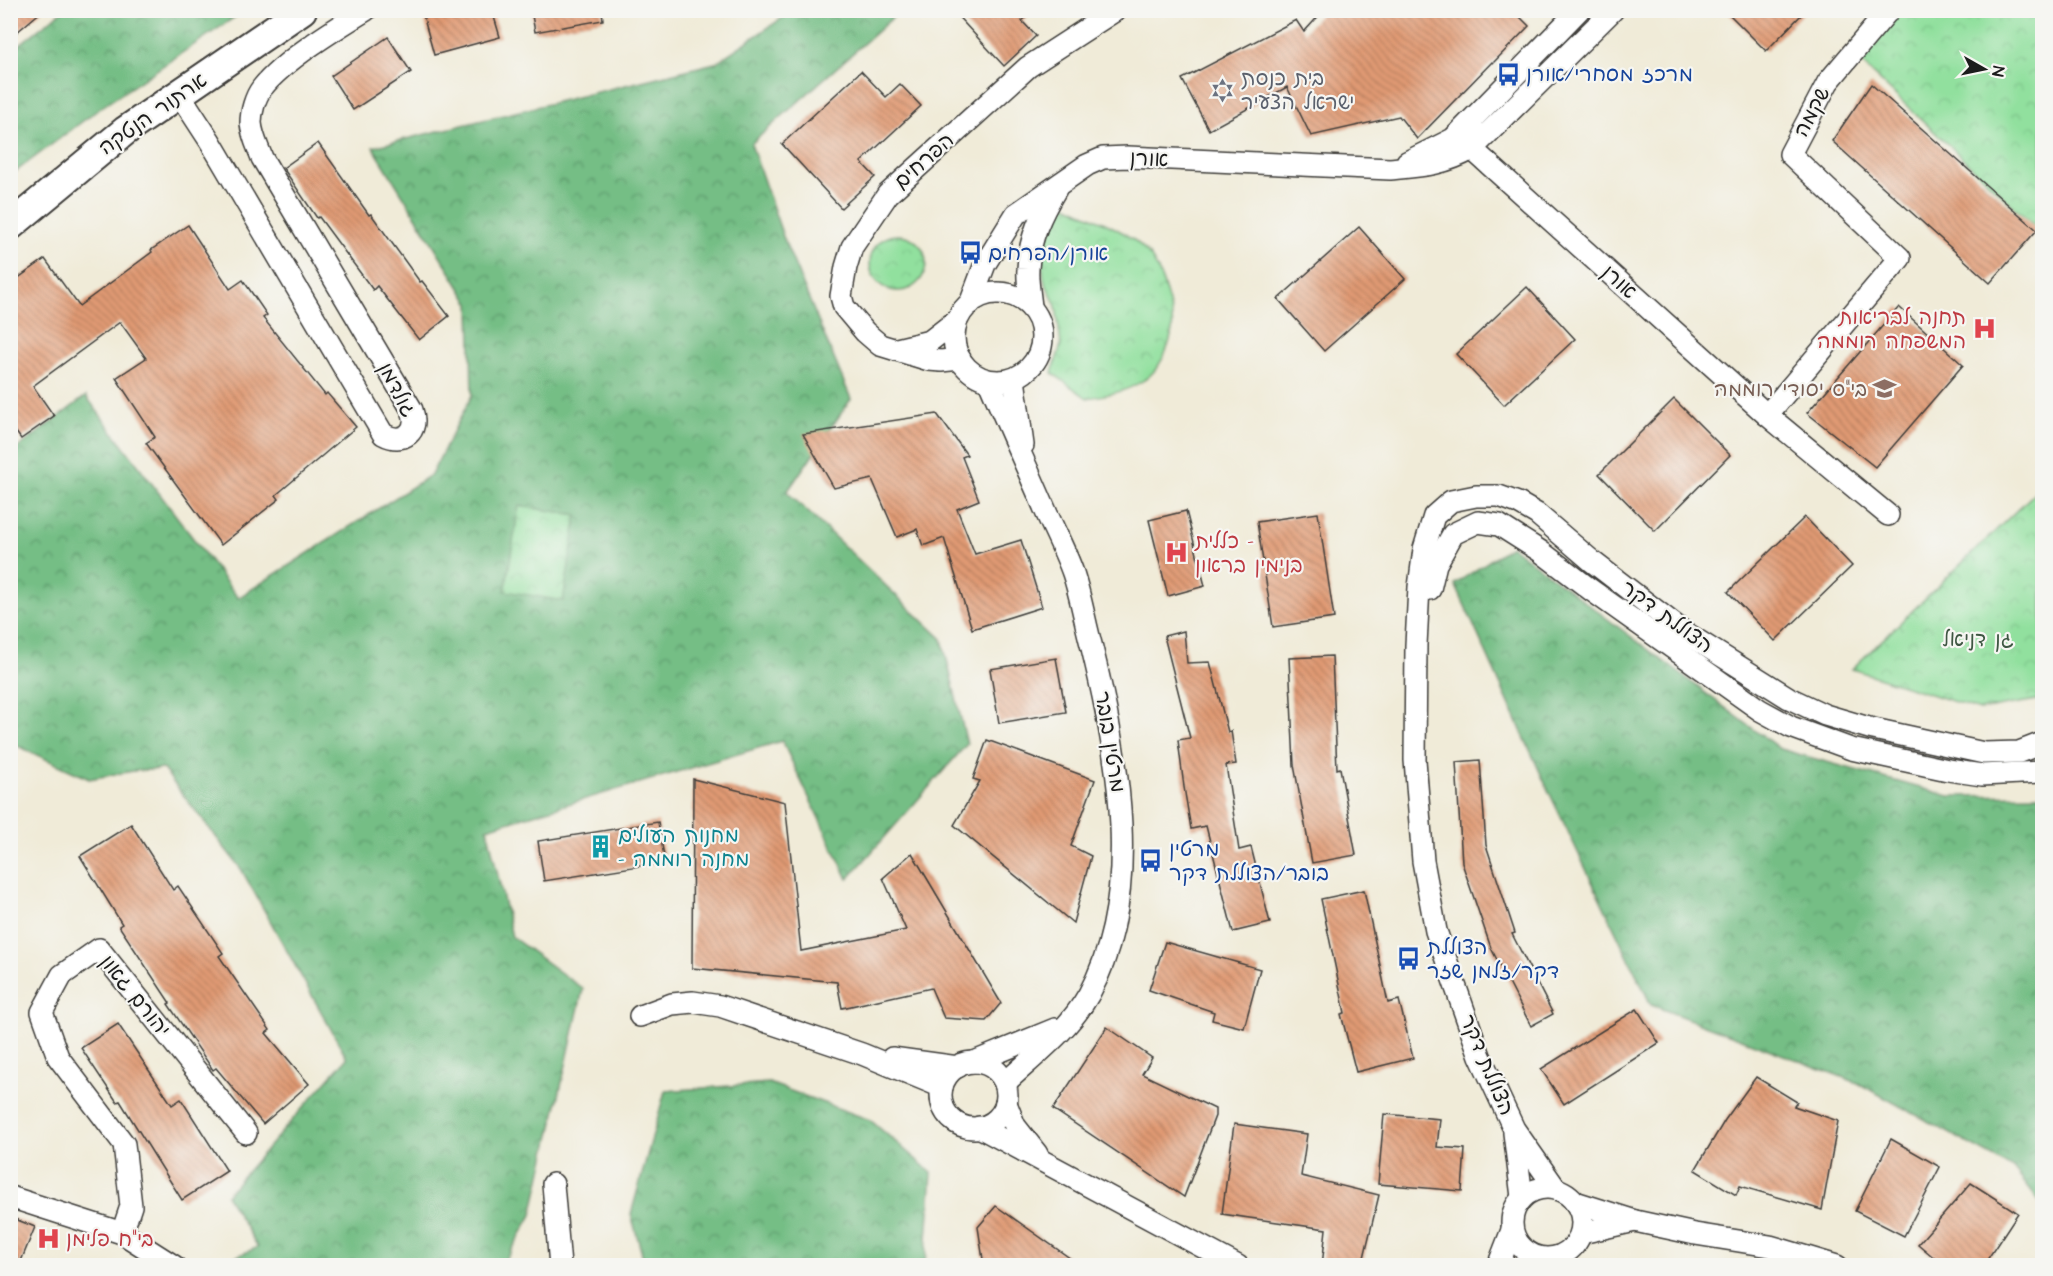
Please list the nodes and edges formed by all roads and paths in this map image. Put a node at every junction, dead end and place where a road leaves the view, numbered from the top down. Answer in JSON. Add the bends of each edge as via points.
{"nodes":[{"id":1,"x":302,"y":10,"type":"edge"},
{"id":2,"x":366,"y":10,"type":"edge"},
{"id":3,"x":1116,"y":10,"type":"edge"},
{"id":4,"x":1579,"y":10,"type":"edge"},
{"id":5,"x":1613,"y":10,"type":"edge"},
{"id":6,"x":1889,"y":10,"type":"edge"},
{"id":7,"x":180,"y":95,"type":"junction"},
{"id":8,"x":1472,"y":121,"type":"junction"},
{"id":9,"x":1472,"y":149,"type":"junction"},
{"id":10,"x":1390,"y":170,"type":"junction"},
{"id":11,"x":1059,"y":183,"type":"junction"},
{"id":12,"x":10,"y":226,"type":"edge"},
{"id":13,"x":1031,"y":307,"type":"junction"},
{"id":14,"x":964,"y":312,"type":"junction"},
{"id":15,"x":897,"y":349,"type":"junction"},
{"id":16,"x":960,"y":359,"type":"junction"},
{"id":17,"x":1014,"y":379,"type":"junction"},
{"id":18,"x":989,"y":381,"type":"junction"},
{"id":19,"x":1767,"y":415,"type":"junction"},
{"id":20,"x":1025,"y":463,"type":"junction"},
{"id":21,"x":1888,"y":515,"type":"dead end"},
{"id":22,"x":1416,"y":645,"type":"junction"},
{"id":23,"x":2043,"y":743,"type":"edge"},
{"id":24,"x":2043,"y":772,"type":"edge"},
{"id":25,"x":640,"y":1016,"type":"dead end"},
{"id":26,"x":1069,"y":1023,"type":"junction"},
{"id":27,"x":862,"y":1054,"type":"junction"},
{"id":28,"x":966,"y":1064,"type":"junction"},
{"id":29,"x":942,"y":1087,"type":"junction"},
{"id":30,"x":1005,"y":1093,"type":"junction"},
{"id":31,"x":979,"y":1128,"type":"junction"},
{"id":32,"x":1514,"y":1130,"type":"junction"},
{"id":33,"x":246,"y":1133,"type":"dead end"},
{"id":34,"x":1045,"y":1164,"type":"junction"},
{"id":35,"x":553,"y":1184,"type":"dead end"},
{"id":36,"x":1556,"y":1189,"type":"junction"},
{"id":37,"x":10,"y":1197,"type":"edge"},
{"id":38,"x":1522,"y":1197,"type":"junction"},
{"id":39,"x":1575,"y":1202,"type":"junction"},
{"id":40,"x":1635,"y":1221,"type":"junction"},
{"id":41,"x":1512,"y":1230,"type":"junction"},
{"id":42,"x":122,"y":1233,"type":"junction"},
{"id":43,"x":1581,"y":1233,"type":"junction"},
{"id":44,"x":1541,"y":1262,"type":"edge"},
{"id":45,"x":174,"y":1266,"type":"edge"},
{"id":46,"x":560,"y":1266,"type":"edge"},
{"id":47,"x":1238,"y":1266,"type":"edge"},
{"id":48,"x":1498,"y":1266,"type":"edge"},
{"id":49,"x":1837,"y":1266,"type":"edge"}],
"edges":[{"from":1,"to":7,"type":"street","name":"ארתור הנטקה"},
{"from":2,"to":7,"type":"street","name":"גולדמן","via":[[280,69],[260,90],[251,123],[262,158],[412,410],[414,425],[405,437],[390,438],[383,434]]},
{"from":3,"to":15,"type":"street","name":"הפרחים","via":[[1028,67],[888,194],[864,227],[846,267],[844,307],[880,345]]},
{"from":4,"to":8,"type":"street","name":"אורן"},
{"from":5,"to":9,"type":"street","name":"אורן"},
{"from":6,"to":19,"type":"street","name":"שקמה","via":[[1828,82],[1790,154],[1900,258]]},
{"from":7,"to":12,"type":"street","name":"ארתור הנטקה","via":[[125,131]]},
{"from":8,"to":9,"type":"street"},
{"from":8,"to":10,"type":"street","name":"אורן","via":[[1453,139]]},
{"from":9,"to":10,"type":"street","name":"אורן","via":[[1432,165]]},
{"from":9,"to":19,"type":"street","name":"אורן"},
{"from":10,"to":11,"type":"street","name":"אורן","via":[[1103,158]]},
{"from":11,"to":13,"type":"street","name":"אורן","via":[[1033,233],[1028,269]]},
{"from":11,"to":14,"type":"street","name":"אורן","via":[[1016,214],[985,264]]},
{"from":13,"to":14,"type":"street","via":[[1019,298],[992,293],[977,298]]},
{"from":13,"to":17,"type":"street","via":[[1040,324],[1042,343],[1034,363]]},
{"from":14,"to":15,"type":"street","via":[[930,341]]},
{"from":14,"to":16,"type":"street","via":[[954,340]]},
{"from":15,"to":16,"type":"street","name":"הפרחים","via":[[928,360]]},
{"from":16,"to":18,"type":"street","via":[[977,377]]},
{"from":17,"to":18,"type":"street"},
{"from":17,"to":20,"type":"street","name":"מרטין בובר"},
{"from":18,"to":20,"type":"street","name":"מרטין בובר"},
{"from":19,"to":21,"type":"street","name":"אורן"},
{"from":20,"to":26,"type":"street","name":"מרטין בובר","via":[[1073,573],[1101,683],[1119,791],[1122,855],[1109,943],[1089,995]]},
{"from":22,"to":23,"type":"street","name":"הצוללת דקר","via":[[1424,549],[1434,516],[1451,501],[1499,496],[1537,514],[1684,632],[1790,698],[1825,715],[1984,753],[2019,752]]},
{"from":22,"to":24,"type":"street","name":"הצוללת דקר","via":[[1436,564],[1453,534],[1478,522],[1498,525],[1760,710],[1791,727],[1851,749],[1948,770],[1982,775]]},
{"from":22,"to":32,"type":"street","name":"הצוללת דקר","via":[[1415,760],[1423,861],[1436,931],[1480,1056]]},
{"from":25,"to":27,"type":"street","via":[[672,1004],[720,1006]]},
{"from":26,"to":28,"type":"street"},
{"from":26,"to":30,"type":"street","name":"מרטין בובר"},
{"from":27,"to":28,"type":"street"},
{"from":27,"to":29,"type":"street"},
{"from":28,"to":29,"type":"street","via":[[947,1076]]},
{"from":28,"to":30,"type":"street","via":[[984,1063],[993,1068],[1000,1074]]},
{"from":29,"to":31,"type":"street","via":[[943,1103],[952,1119]]},
{"from":30,"to":31,"type":"street","via":[[996,1120]]},
{"from":30,"to":34,"type":"street","via":[[1015,1126]]},
{"from":31,"to":34,"type":"street"},
{"from":32,"to":36,"type":"street","name":"הצוללת דקר"},
{"from":32,"to":38,"type":"street","name":"הצוללת דקר"},
{"from":33,"to":42,"type":"street","name":"יהורם גאון","via":[[99,949],[62,975],[42,1012],[58,1057],[124,1144],[131,1206]]},
{"from":34,"to":47,"type":"street"},
{"from":35,"to":46,"type":"street"},
{"from":36,"to":38,"type":"street","via":[[1544,1188]]},
{"from":36,"to":39,"type":"street"},
{"from":37,"to":42,"type":"street"},
{"from":38,"to":41,"type":"street","via":[[1515,1207]]},
{"from":39,"to":40,"type":"street"},
{"from":39,"to":43,"type":"street","via":[[1580,1211]]},
{"from":40,"to":43,"type":"street"},
{"from":40,"to":49,"type":"street","via":[[1770,1246]]},
{"from":41,"to":44,"type":"street","via":[[1523,1250]]},
{"from":41,"to":48,"type":"street"},
{"from":42,"to":45,"type":"street"},
{"from":43,"to":44,"type":"street","via":[[1568,1252]]}]}
